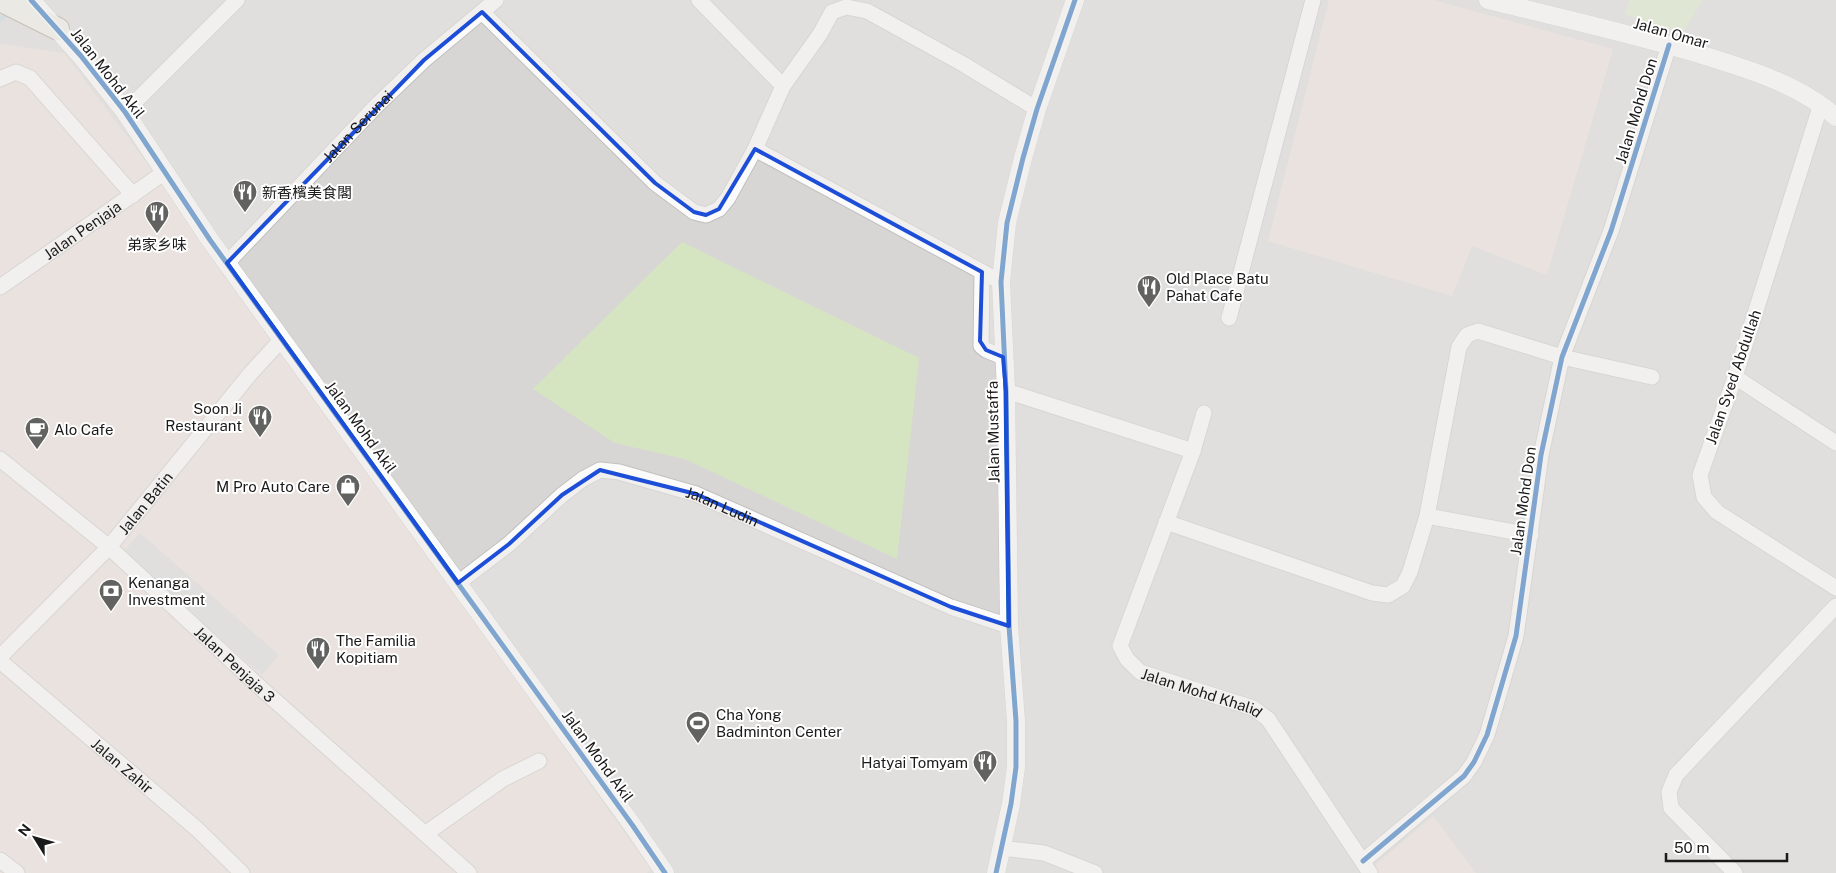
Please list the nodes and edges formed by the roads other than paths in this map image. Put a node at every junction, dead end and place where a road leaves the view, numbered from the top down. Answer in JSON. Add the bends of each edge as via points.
{"nodes":[{"id":1,"x":0,"y":0,"type":"edge"},
{"id":2,"x":32,"y":0,"type":"edge"},
{"id":3,"x":237,"y":0,"type":"edge"},
{"id":4,"x":496,"y":0,"type":"edge"},
{"id":5,"x":699,"y":0,"type":"edge"},
{"id":6,"x":1075,"y":0,"type":"edge"},
{"id":7,"x":1313,"y":0,"type":"edge"},
{"id":8,"x":1488,"y":0,"type":"edge"},
{"id":9,"x":482,"y":12,"type":"junction"},
{"id":10,"x":58,"y":30,"type":"junction"},
{"id":11,"x":1669,"y":45,"type":"junction"},
{"id":12,"x":0,"y":79,"type":"edge"},
{"id":13,"x":783,"y":86,"type":"junction"},
{"id":14,"x":1821,"y":104,"type":"junction"},
{"id":15,"x":1038,"y":108,"type":"junction"},
{"id":16,"x":125,"y":112,"type":"junction"},
{"id":17,"x":1836,"y":117,"type":"edge"},
{"id":18,"x":755,"y":149,"type":"junction"},
{"id":19,"x":165,"y":172,"type":"junction"},
{"id":20,"x":133,"y":194,"type":"junction"},
{"id":21,"x":227,"y":263,"type":"junction"},
{"id":22,"x":982,"y":272,"type":"junction"},
{"id":23,"x":1001,"y":282,"type":"junction"},
{"id":24,"x":0,"y":287,"type":"edge"},
{"id":25,"x":1229,"y":318,"type":"dead end"},
{"id":26,"x":282,"y":339,"type":"junction"},
{"id":27,"x":1003,"y":356,"type":"junction"},
{"id":28,"x":1562,"y":357,"type":"junction"},
{"id":29,"x":1652,"y":377,"type":"dead end"},
{"id":30,"x":1735,"y":377,"type":"junction"},
{"id":31,"x":1006,"y":391,"type":"junction"},
{"id":32,"x":1204,"y":412,"type":"dead end"},
{"id":33,"x":1836,"y":443,"type":"edge"},
{"id":34,"x":1193,"y":451,"type":"junction"},
{"id":35,"x":0,"y":459,"type":"edge"},
{"id":36,"x":1427,"y":516,"type":"junction"},
{"id":37,"x":1166,"y":522,"type":"junction"},
{"id":38,"x":1531,"y":535,"type":"junction"},
{"id":39,"x":108,"y":547,"type":"junction"},
{"id":40,"x":458,"y":583,"type":"junction"},
{"id":41,"x":1836,"y":588,"type":"edge"},
{"id":42,"x":1836,"y":606,"type":"edge"},
{"id":43,"x":1009,"y":626,"type":"junction"},
{"id":44,"x":0,"y":659,"type":"edge"},
{"id":45,"x":539,"y":761,"type":"dead end"},
{"id":46,"x":425,"y":834,"type":"junction"},
{"id":47,"x":1001,"y":848,"type":"junction"},
{"id":48,"x":0,"y":860,"type":"edge"},
{"id":49,"x":1366,"y":867,"type":"edge"},
{"id":50,"x":17,"y":873,"type":"edge"},
{"id":51,"x":242,"y":873,"type":"edge"},
{"id":52,"x":469,"y":873,"type":"edge"},
{"id":53,"x":665,"y":873,"type":"edge"},
{"id":54,"x":996,"y":873,"type":"edge"},
{"id":55,"x":1095,"y":873,"type":"edge"},
{"id":56,"x":1735,"y":873,"type":"edge"}],
"edges":[{"from":1,"to":10,"type":"main road"},
{"from":2,"to":10,"type":"street","name":"Jalan Mohd Akil"},
{"from":3,"to":16,"type":"street"},
{"from":4,"to":9,"type":"street","name":"Jalan Serunai"},
{"from":5,"to":13,"type":"street"},
{"from":6,"to":15,"type":"street","name":"Jalan Mustaffa"},
{"from":7,"to":25,"type":"street"},
{"from":8,"to":11,"type":"street","name":"Jalan Omar"},
{"from":9,"to":18,"type":"street","via":[[655,182],[694,212],[706,215],[719,209]]},
{"from":9,"to":21,"type":"street","name":"Jalan Serunai","via":[[424,60],[376,106]]},
{"from":10,"to":16,"type":"street","name":"Jalan Mohd Akil"},
{"from":11,"to":14,"type":"street","name":"Jalan Omar","via":[[1748,69]]},
{"from":11,"to":28,"type":"street","name":"Jalan Mohd Don","via":[[1611,231]]},
{"from":12,"to":20,"type":"street","via":[[16,72],[30,78]]},
{"from":13,"to":15,"type":"street","via":[[832,12],[846,6],[866,10]]},
{"from":13,"to":18,"type":"street"},
{"from":14,"to":17,"type":"street","name":"Jalan Omar"},
{"from":14,"to":30,"type":"street","name":"Jalan Syed Abdullah"},
{"from":15,"to":23,"type":"street","name":"Jalan Mustaffa","via":[[1007,223]]},
{"from":16,"to":19,"type":"street","name":"Jalan Mohd Akil"},
{"from":18,"to":22,"type":"street"},
{"from":19,"to":20,"type":"street","name":"Jalan Penjaja"},
{"from":19,"to":21,"type":"street","name":"Jalan Mohd Akil"},
{"from":20,"to":24,"type":"street","name":"Jalan Penjaja"},
{"from":21,"to":26,"type":"street","name":"Jalan Mohd Akil"},
{"from":22,"to":23,"type":"street"},
{"from":22,"to":27,"type":"street","via":[[981,346]]},
{"from":23,"to":27,"type":"street","name":"Jalan Mustaffa"},
{"from":26,"to":39,"type":"street","name":"Jalan Batin"},
{"from":26,"to":40,"type":"street","name":"Jalan Mohd Akil"},
{"from":27,"to":31,"type":"street","name":"Jalan Mustaffa"},
{"from":28,"to":29,"type":"street"},
{"from":28,"to":36,"type":"street","via":[[1478,331],[1467,335],[1459,346]]},
{"from":28,"to":38,"type":"street","name":"Jalan Mohd Don","via":[[1541,455]]},
{"from":30,"to":33,"type":"street"},
{"from":30,"to":41,"type":"street","name":"Jalan Syed Abdullah","via":[[1700,475],[1704,497],[1717,512]]},
{"from":31,"to":34,"type":"street"},
{"from":31,"to":43,"type":"street","name":"Jalan Mustaffa"},
{"from":32,"to":34,"type":"street","name":"Jalan Mohd Khalid"},
{"from":34,"to":37,"type":"street","name":"Jalan Mohd Khalid"},
{"from":35,"to":39,"type":"street","name":"Jalan Penjaja 3"},
{"from":36,"to":37,"type":"street","via":[[1410,572],[1403,586],[1388,595],[1372,593]]},
{"from":36,"to":38,"type":"street"},
{"from":37,"to":49,"type":"street","name":"Jalan Mohd Khalid","via":[[1120,646],[1126,659],[1140,672],[1253,708],[1268,719]]},
{"from":38,"to":49,"type":"street","name":"Jalan Mohd Don","via":[[1516,636],[1487,735],[1474,762],[1464,776]]},
{"from":39,"to":44,"type":"street","name":"Jalan Batin"},
{"from":39,"to":46,"type":"street","name":"Jalan Penjaja 3"},
{"from":40,"to":43,"type":"street","name":"Jalan Ludin","via":[[509,544],[562,495],[600,470],[619,472],[696,494],[951,607]]},
{"from":40,"to":53,"type":"street","name":"Jalan Mohd Akil"},
{"from":42,"to":56,"type":"street","via":[[1676,775],[1669,792],[1672,808]]},
{"from":43,"to":47,"type":"street","name":"Jalan Mustaffa","via":[[1016,767]]},
{"from":44,"to":51,"type":"street","name":"Jalan Zahir","via":[[197,829]]},
{"from":45,"to":46,"type":"street","via":[[503,780]]},
{"from":46,"to":52,"type":"street","name":"Jalan Penjaja 3"},
{"from":47,"to":54,"type":"street","name":"Jalan Mustaffa"},
{"from":47,"to":55,"type":"street","via":[[1044,853]]},
{"from":48,"to":50,"type":"street"}]}
